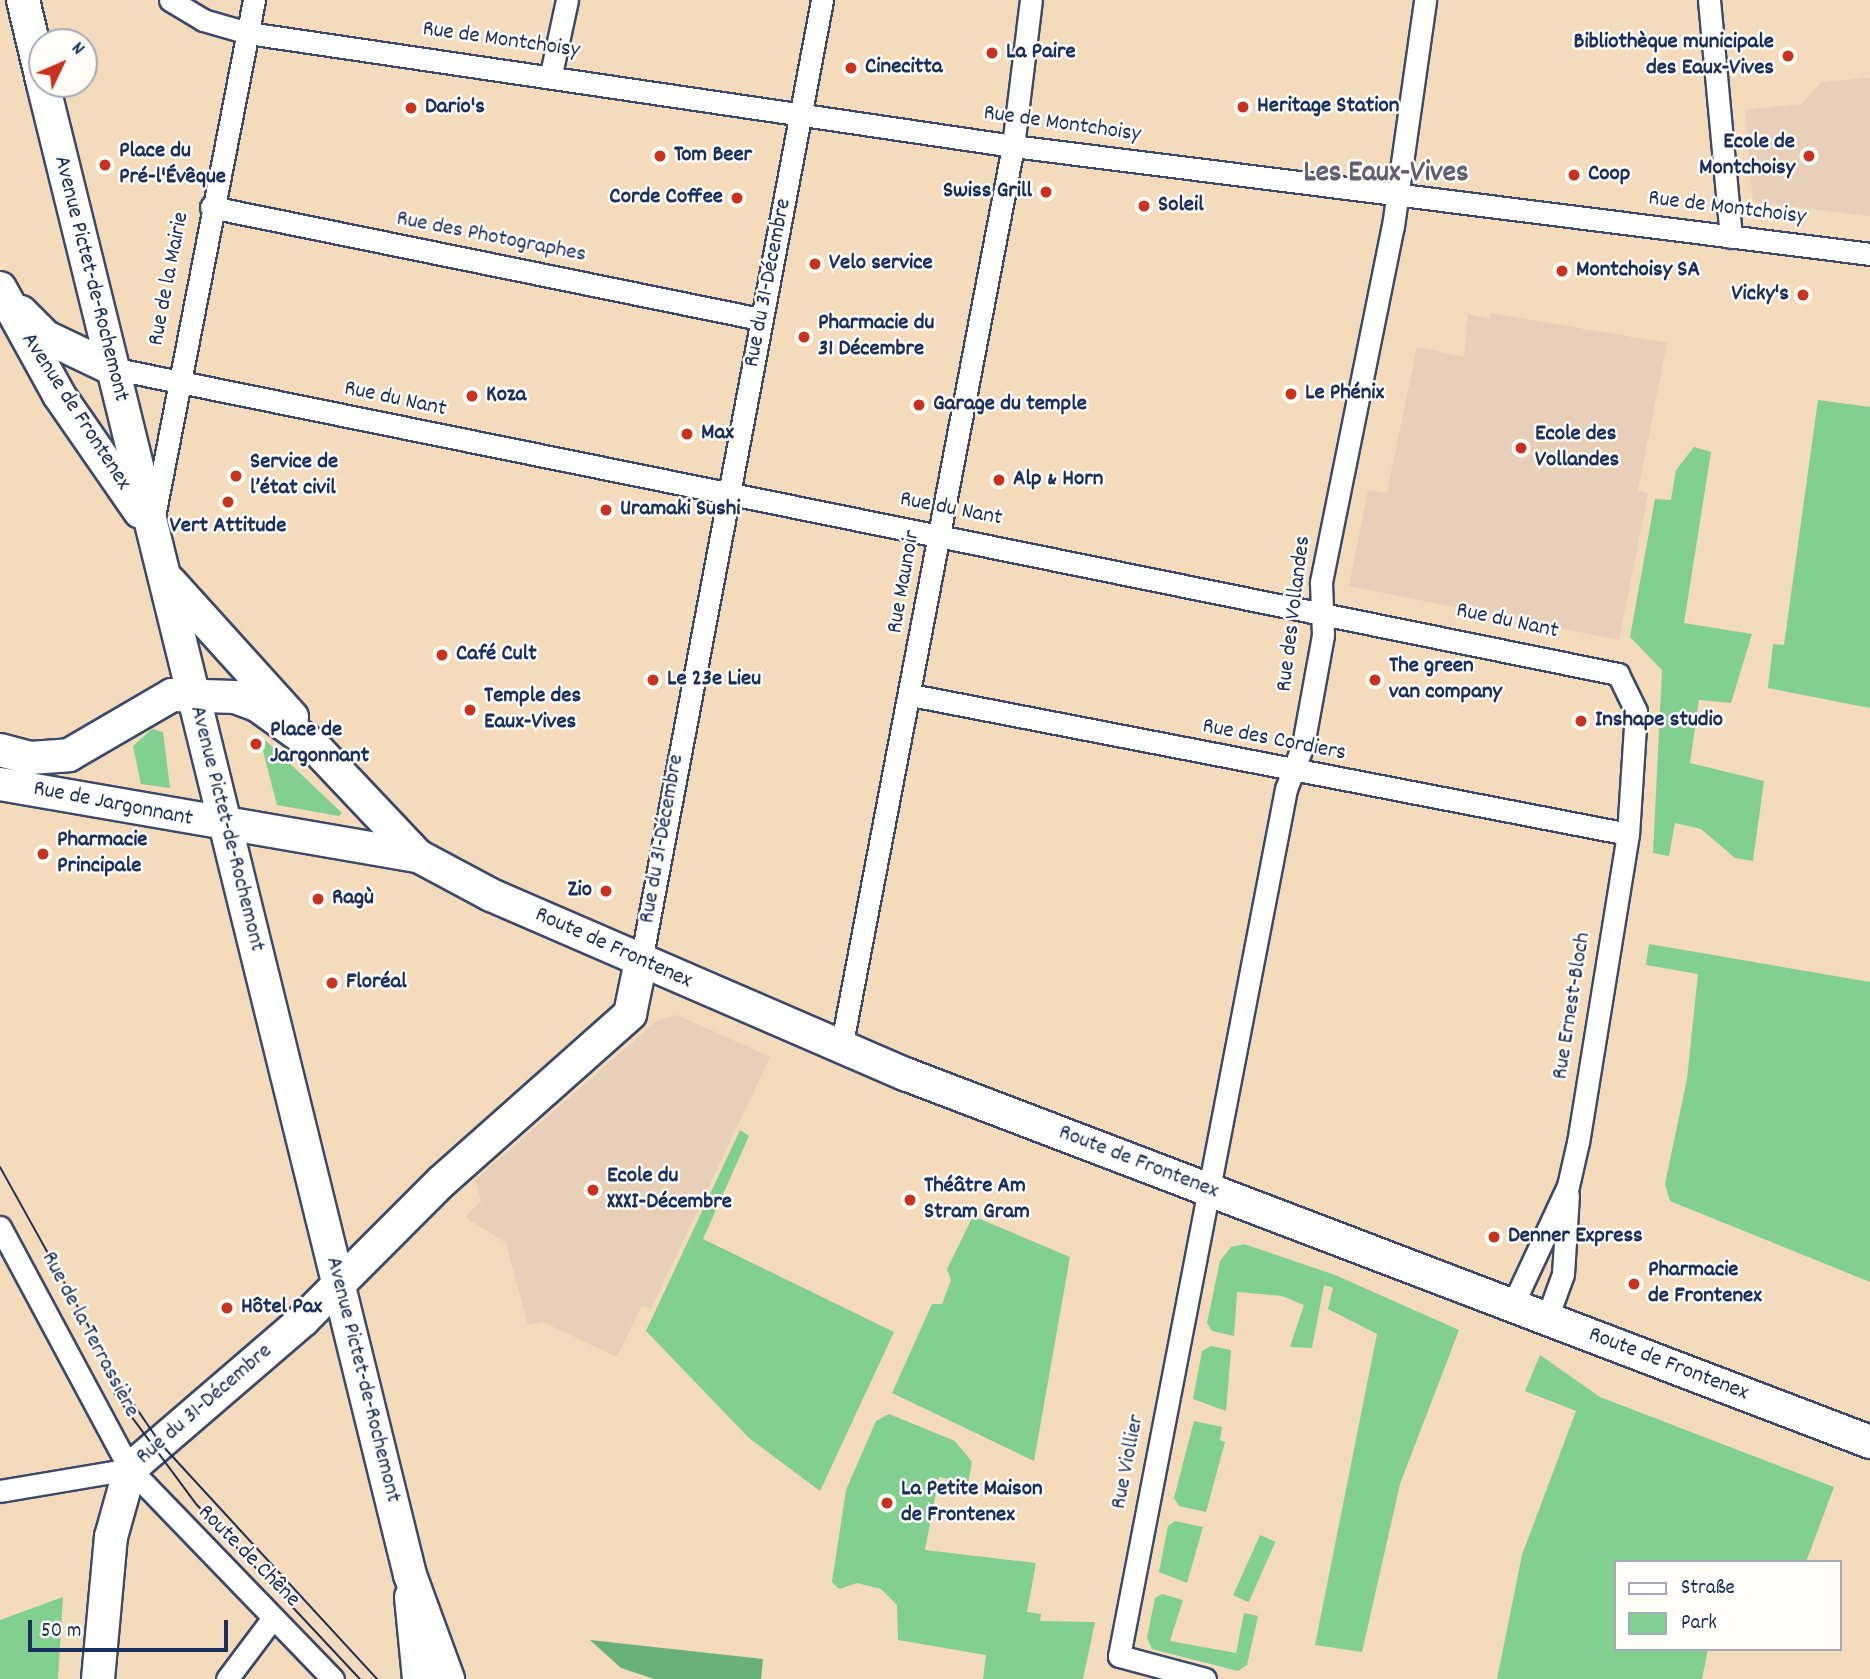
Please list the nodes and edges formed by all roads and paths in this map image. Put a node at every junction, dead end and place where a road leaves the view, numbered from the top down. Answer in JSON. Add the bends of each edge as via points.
{"nodes":[{"id":1,"x":23,"y":0,"type":"edge"},
{"id":2,"x":170,"y":0,"type":"edge"},
{"id":3,"x":254,"y":0,"type":"edge"},
{"id":4,"x":567,"y":0,"type":"edge"},
{"id":5,"x":822,"y":0,"type":"edge"},
{"id":6,"x":1031,"y":0,"type":"edge"},
{"id":7,"x":1425,"y":0,"type":"edge"},
{"id":8,"x":1709,"y":0,"type":"edge"},
{"id":9,"x":29,"y":28,"type":"edge"},
{"id":10,"x":247,"y":33,"type":"junction"},
{"id":11,"x":551,"y":74,"type":"junction"},
{"id":12,"x":46,"y":98,"type":"edge"},
{"id":13,"x":803,"y":112,"type":"junction"},
{"id":14,"x":1013,"y":146,"type":"junction"},
{"id":15,"x":1397,"y":197,"type":"junction"},
{"id":16,"x":211,"y":207,"type":"junction"},
{"id":17,"x":1731,"y":237,"type":"junction"},
{"id":18,"x":1870,"y":254,"type":"edge"},
{"id":19,"x":1,"y":292,"type":"edge"},
{"id":20,"x":760,"y":318,"type":"junction"},
{"id":21,"x":111,"y":368,"type":"junction"},
{"id":22,"x":178,"y":383,"type":"junction"},
{"id":23,"x":730,"y":493,"type":"junction"},
{"id":24,"x":151,"y":528,"type":"junction"},
{"id":25,"x":940,"y":534,"type":"junction"},
{"id":26,"x":161,"y":566,"type":"junction"},
{"id":27,"x":1322,"y":611,"type":"junction"},
{"id":28,"x":193,"y":692,"type":"junction"},
{"id":29,"x":911,"y":695,"type":"junction"},
{"id":30,"x":119,"y":725,"type":"junction"},
{"id":31,"x":314,"y":746,"type":"junction"},
{"id":32,"x":0,"y":750,"type":"edge"},
{"id":33,"x":30,"y":758,"type":"junction"},
{"id":34,"x":1293,"y":772,"type":"junction"},
{"id":35,"x":0,"y":784,"type":"edge"},
{"id":36,"x":97,"y":797,"type":"junction"},
{"id":37,"x":226,"y":826,"type":"junction"},
{"id":38,"x":1628,"y":834,"type":"junction"},
{"id":39,"x":418,"y":856,"type":"junction"},
{"id":40,"x":641,"y":961,"type":"junction"},
{"id":41,"x":841,"y":1048,"type":"junction"},
{"id":42,"x":1568,"y":1186,"type":"junction"},
{"id":43,"x":1210,"y":1191,"type":"junction"},
{"id":44,"x":0,"y":1227,"type":"edge"},
{"id":45,"x":339,"y":1284,"type":"junction"},
{"id":46,"x":1513,"y":1304,"type":"junction"},
{"id":47,"x":1547,"y":1318,"type":"junction"},
{"id":48,"x":1870,"y":1442,"type":"edge"},
{"id":49,"x":130,"y":1469,"type":"junction"},
{"id":50,"x":0,"y":1492,"type":"edge"},
{"id":51,"x":410,"y":1575,"type":"junction"},
{"id":52,"x":272,"y":1619,"type":"junction"},
{"id":53,"x":98,"y":1679,"type":"edge"},
{"id":54,"x":227,"y":1679,"type":"edge"},
{"id":55,"x":334,"y":1679,"type":"edge"},
{"id":56,"x":419,"y":1679,"type":"edge"},
{"id":57,"x":448,"y":1679,"type":"edge"},
{"id":58,"x":1205,"y":1679,"type":"edge"}],
"edges":[{"from":1,"to":9,"type":"main road","name":"Avenue Pictet-de-Rochemont"},
{"from":2,"to":10,"type":"street","via":[[203,20]]},
{"from":3,"to":10,"type":"street","name":"Rue de la Mairie"},
{"from":4,"to":11,"type":"street"},
{"from":5,"to":13,"type":"street","name":"Rue du 31-Décembre"},
{"from":6,"to":14,"type":"street","name":"Rue Maunoir"},
{"from":7,"to":15,"type":"street","name":"Rue des Vollandes"},
{"from":8,"to":17,"type":"street"},
{"from":10,"to":11,"type":"street","name":"Rue de Montchoisy"},
{"from":10,"to":16,"type":"street","name":"Rue de la Mairie"},
{"from":11,"to":13,"type":"street","name":"Rue de Montchoisy"},
{"from":12,"to":21,"type":"main road","name":"Avenue Pictet-de-Rochemont"},
{"from":13,"to":14,"type":"street","name":"Rue de Montchoisy"},
{"from":13,"to":20,"type":"street","name":"Rue du 31-Décembre"},
{"from":14,"to":15,"type":"street","name":"Rue de Montchoisy"},
{"from":14,"to":25,"type":"street","name":"Rue Maunoir"},
{"from":15,"to":17,"type":"street","name":"Rue de Montchoisy","via":[[1433,194]]},
{"from":15,"to":27,"type":"street","name":"Rue des Vollandes","via":[[1321,582]]},
{"from":16,"to":20,"type":"street","name":"Rue des Photographes"},
{"from":16,"to":22,"type":"street","name":"Rue de la Mairie"},
{"from":17,"to":18,"type":"street","name":"Rue de Montchoisy"},
{"from":19,"to":21,"type":"main road","name":"Avenue de Frontenex","via":[[46,337]]},
{"from":19,"to":24,"type":"main road","name":"Avenue de Frontenex","via":[[59,395]]},
{"from":20,"to":23,"type":"street","name":"Rue du 31-Décembre"},
{"from":21,"to":22,"type":"street","name":"Rue du Nant"},
{"from":21,"to":24,"type":"main road","name":"Avenue Pictet-de-Rochemont"},
{"from":22,"to":23,"type":"street","name":"Rue du Nant"},
{"from":22,"to":24,"type":"street","name":"Rue de la Mairie"},
{"from":23,"to":25,"type":"street","name":"Rue du Nant"},
{"from":23,"to":40,"type":"street","name":"Rue du 31-Décembre"},
{"from":24,"to":26,"type":"main road","name":"Avenue Pictet-de-Rochemont"},
{"from":25,"to":27,"type":"street","name":"Rue du Nant"},
{"from":25,"to":29,"type":"street","name":"Rue Maunoir"},
{"from":26,"to":28,"type":"main road","name":"Avenue Pictet-de-Rochemont"},
{"from":26,"to":31,"type":"main road","via":[[190,608],[261,677]]},
{"from":27,"to":34,"type":"street","name":"Rue des Vollandes","via":[[1303,745]]},
{"from":27,"to":38,"type":"street","name":"Rue du Nant","via":[[1618,674],[1636,710]]},
{"from":28,"to":30,"type":"main road","name":"Rue de Jargonnant","via":[[153,703]]},
{"from":28,"to":31,"type":"main road","via":[[257,705]]},
{"from":28,"to":37,"type":"main road","name":"Avenue Pictet-de-Rochemont"},
{"from":29,"to":34,"type":"street","name":"Rue des Cordiers"},
{"from":29,"to":41,"type":"street","name":"Rue Maunoir"},
{"from":30,"to":33,"type":"main road","name":"Rue de Jargonnant","via":[[69,755]]},
{"from":30,"to":36,"type":"main road","via":[[89,765]]},
{"from":31,"to":39,"type":"main road"},
{"from":32,"to":33,"type":"main road","name":"Rue de Jargonnant"},
{"from":33,"to":36,"type":"main road"},
{"from":34,"to":38,"type":"street","name":"Rue des Cordiers"},
{"from":34,"to":43,"type":"street","name":"Rue des Vollandes"},
{"from":35,"to":36,"type":"main road","name":"Rue de Jargonnant"},
{"from":36,"to":37,"type":"main road","name":"Rue de Jargonnant"},
{"from":37,"to":39,"type":"main road"},
{"from":37,"to":45,"type":"main road","name":"Avenue Pictet-de-Rochemont"},
{"from":38,"to":42,"type":"street","name":"Rue Ernest-Bloch"},
{"from":39,"to":40,"type":"main road","name":"Route de Frontenex"},
{"from":40,"to":41,"type":"main road","name":"Route de Frontenex"},
{"from":40,"to":45,"type":"main road","name":"Rue du 31-Décembre","via":[[630,1014],[441,1182]]},
{"from":41,"to":43,"type":"main road","name":"Route de Frontenex"},
{"from":42,"to":46,"type":"street","name":"Rue Ernest-Bloch"},
{"from":42,"to":47,"type":"street","name":"Rue Ernest-Bloch","via":[[1563,1274]]},
{"from":43,"to":46,"type":"main road","name":"Route de Frontenex"},
{"from":43,"to":58,"type":"street","name":"Rue Viollier","via":[[1119,1656]]},
{"from":44,"to":49,"type":"street","name":"Rue de la Terrassière"},
{"from":45,"to":49,"type":"main road","name":"Rue du 31-Décembre"},
{"from":45,"to":51,"type":"main road","name":"Avenue Pictet-de-Rochemont"},
{"from":46,"to":47,"type":"main road","name":"Route de Frontenex"},
{"from":47,"to":48,"type":"main road","name":"Route de Frontenex"},
{"from":49,"to":50,"type":"street"},
{"from":49,"to":52,"type":"street","name":"Route de Chêne"},
{"from":49,"to":53,"type":"main road","via":[[111,1538]]},
{"from":51,"to":56,"type":"main road","name":"Avenue Pictet-de-Rochemont"},
{"from":51,"to":57,"type":"main road","name":"Avenue Pictet-de-Rochemont"},
{"from":52,"to":54,"type":"street"},
{"from":52,"to":55,"type":"street","name":"Route de Chêne"}]}
